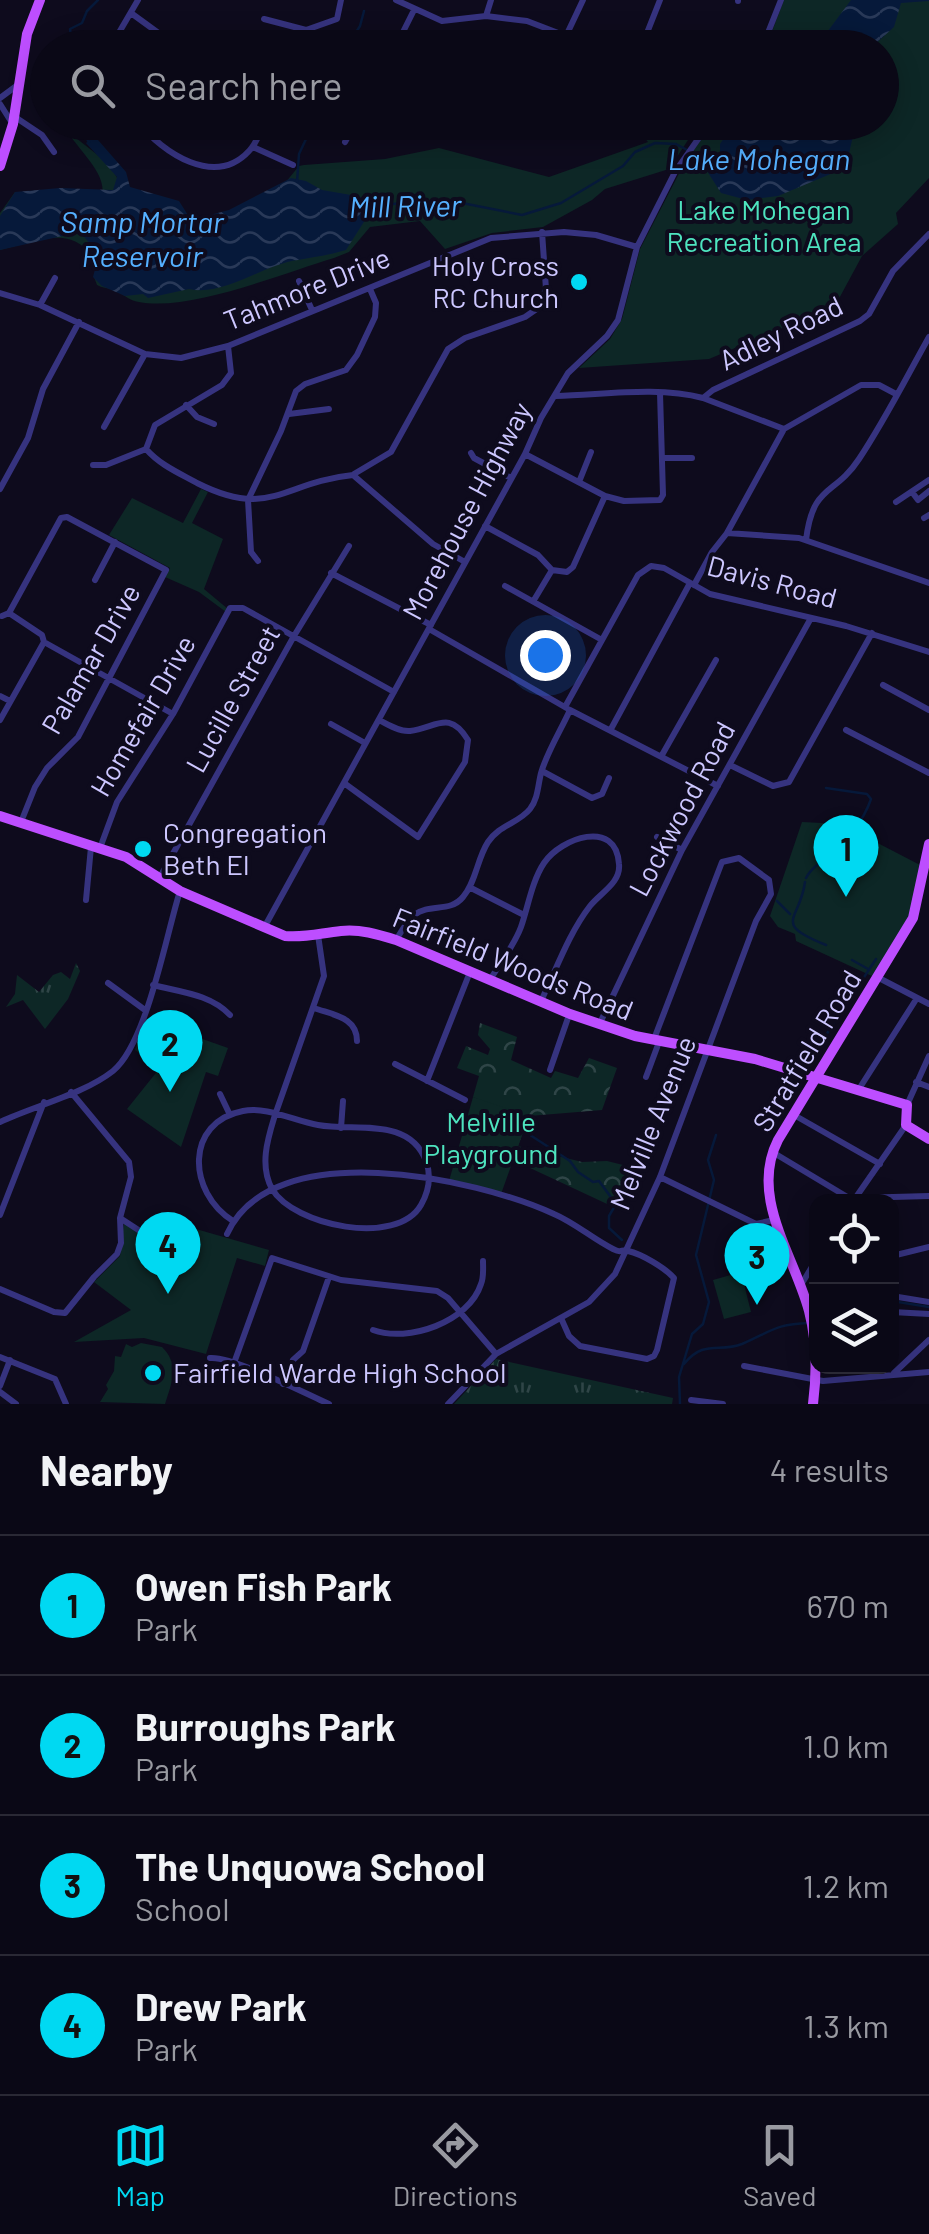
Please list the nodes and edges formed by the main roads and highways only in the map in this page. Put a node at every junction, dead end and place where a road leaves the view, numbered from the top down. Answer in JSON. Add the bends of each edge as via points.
{"nodes":[{"id":1,"x":40,"y":0,"type":"edge"},
{"id":2,"x":0,"y":166,"type":"edge"},
{"id":3,"x":0,"y":816,"type":"edge"},
{"id":4,"x":929,"y":844,"type":"edge"},
{"id":5,"x":926,"y":872,"type":"edge"},
{"id":6,"x":815,"y":1077,"type":"junction"},
{"id":7,"x":929,"y":1139,"type":"edge"},
{"id":8,"x":809,"y":1306,"type":"edge"},
{"id":9,"x":816,"y":1374,"type":"edge"},
{"id":10,"x":813,"y":1404,"type":"edge"}],
"edges":[{"from":1,"to":2,"type":"main road"},
{"from":3,"to":6,"type":"main road","name":"Fairfield Woods Road","via":[[126,857],[180,891],[285,936],[368,931],[600,1024]]},
{"from":4,"to":5,"type":"main road","name":"Stratfield Road"},
{"from":5,"to":6,"type":"main road","name":"Stratfield Road","via":[[913,918]]},
{"from":6,"to":7,"type":"main road","name":"Fairfield Woods Road","via":[[908,1105],[906,1124]]},
{"from":6,"to":8,"type":"main road","name":"Stratfield Road","via":[[772,1152],[768,1179]]},
{"from":9,"to":10,"type":"main road","name":"Stratfield Road"}]}
